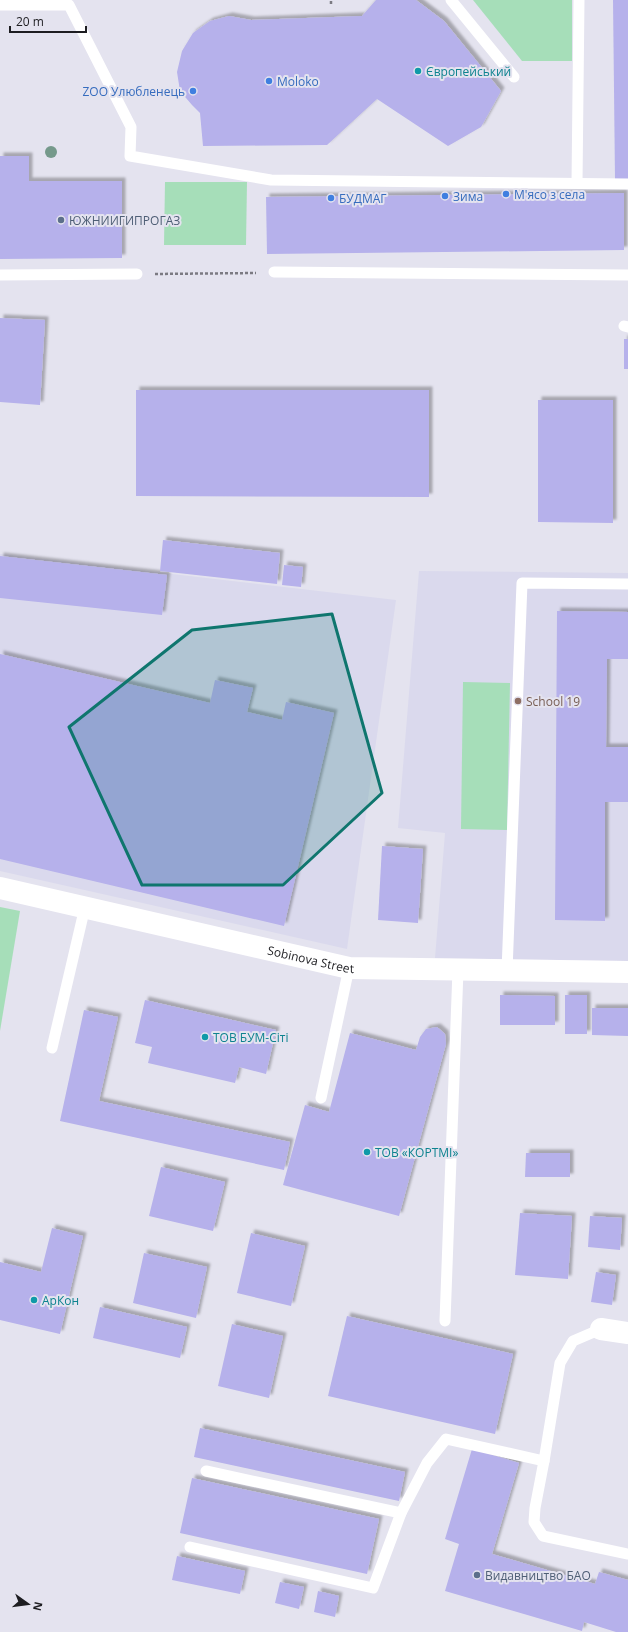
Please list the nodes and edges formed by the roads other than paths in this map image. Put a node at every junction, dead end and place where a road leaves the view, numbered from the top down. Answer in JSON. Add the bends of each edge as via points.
{"nodes":[{"id":1,"x":451,"y":0,"type":"edge"},
{"id":2,"x":579,"y":0,"type":"edge"},
{"id":3,"x":0,"y":5,"type":"edge"},
{"id":4,"x":514,"y":77,"type":"dead end"},
{"id":5,"x":578,"y":183,"type":"junction"},
{"id":6,"x":628,"y":184,"type":"edge"},
{"id":7,"x":274,"y":272,"type":"road end"},
{"id":8,"x":137,"y":274,"type":"road end"},
{"id":9,"x":0,"y":275,"type":"edge"},
{"id":10,"x":628,"y":275,"type":"edge"},
{"id":11,"x":628,"y":584,"type":"edge"},
{"id":12,"x":0,"y":888,"type":"edge"},
{"id":13,"x":85,"y":907,"type":"junction"},
{"id":14,"x":348,"y":968,"type":"junction"},
{"id":15,"x":458,"y":970,"type":"junction"},
{"id":16,"x":507,"y":971,"type":"junction"},
{"id":17,"x":628,"y":972,"type":"edge"},
{"id":18,"x":52,"y":1048,"type":"dead end"},
{"id":19,"x":321,"y":1098,"type":"dead end"},
{"id":20,"x":445,"y":1321,"type":"dead end"},
{"id":21,"x":601,"y":1329,"type":"joint"},
{"id":22,"x":628,"y":1333,"type":"edge"},
{"id":23,"x":544,"y":1461,"type":"junction"},
{"id":24,"x":206,"y":1471,"type":"dead end"},
{"id":25,"x":401,"y":1513,"type":"junction"},
{"id":26,"x":190,"y":1547,"type":"dead end"},
{"id":27,"x":628,"y":1554,"type":"edge"}],
"edges":[{"from":1,"to":4,"type":"lane"},
{"from":2,"to":5,"type":"lane"},
{"from":3,"to":5,"type":"lane","via":[[69,5],[131,127],[130,156],[271,180]]},
{"from":5,"to":6,"type":"lane"},
{"from":7,"to":10,"type":"lane"},
{"from":8,"to":9,"type":"lane"},
{"from":11,"to":16,"type":"lane","via":[[522,583]]},
{"from":12,"to":13,"type":"street","name":"Sobinova Street"},
{"from":13,"to":14,"type":"street","name":"Sobinova Street"},
{"from":13,"to":18,"type":"lane"},
{"from":14,"to":15,"type":"street","name":"Sobinova Street"},
{"from":14,"to":19,"type":"lane"},
{"from":15,"to":16,"type":"street","name":"Sobinova Street"},
{"from":15,"to":20,"type":"lane"},
{"from":16,"to":17,"type":"street","name":"Sobinova Street"},
{"from":21,"to":22,"type":"street"},
{"from":21,"to":23,"type":"lane","via":[[573,1341],[560,1364]]},
{"from":23,"to":25,"type":"lane","via":[[446,1439],[427,1463]]},
{"from":23,"to":27,"type":"lane","via":[[534,1522],[543,1536]]},
{"from":24,"to":25,"type":"lane"},
{"from":25,"to":26,"type":"lane","via":[[373,1588]]}]}
